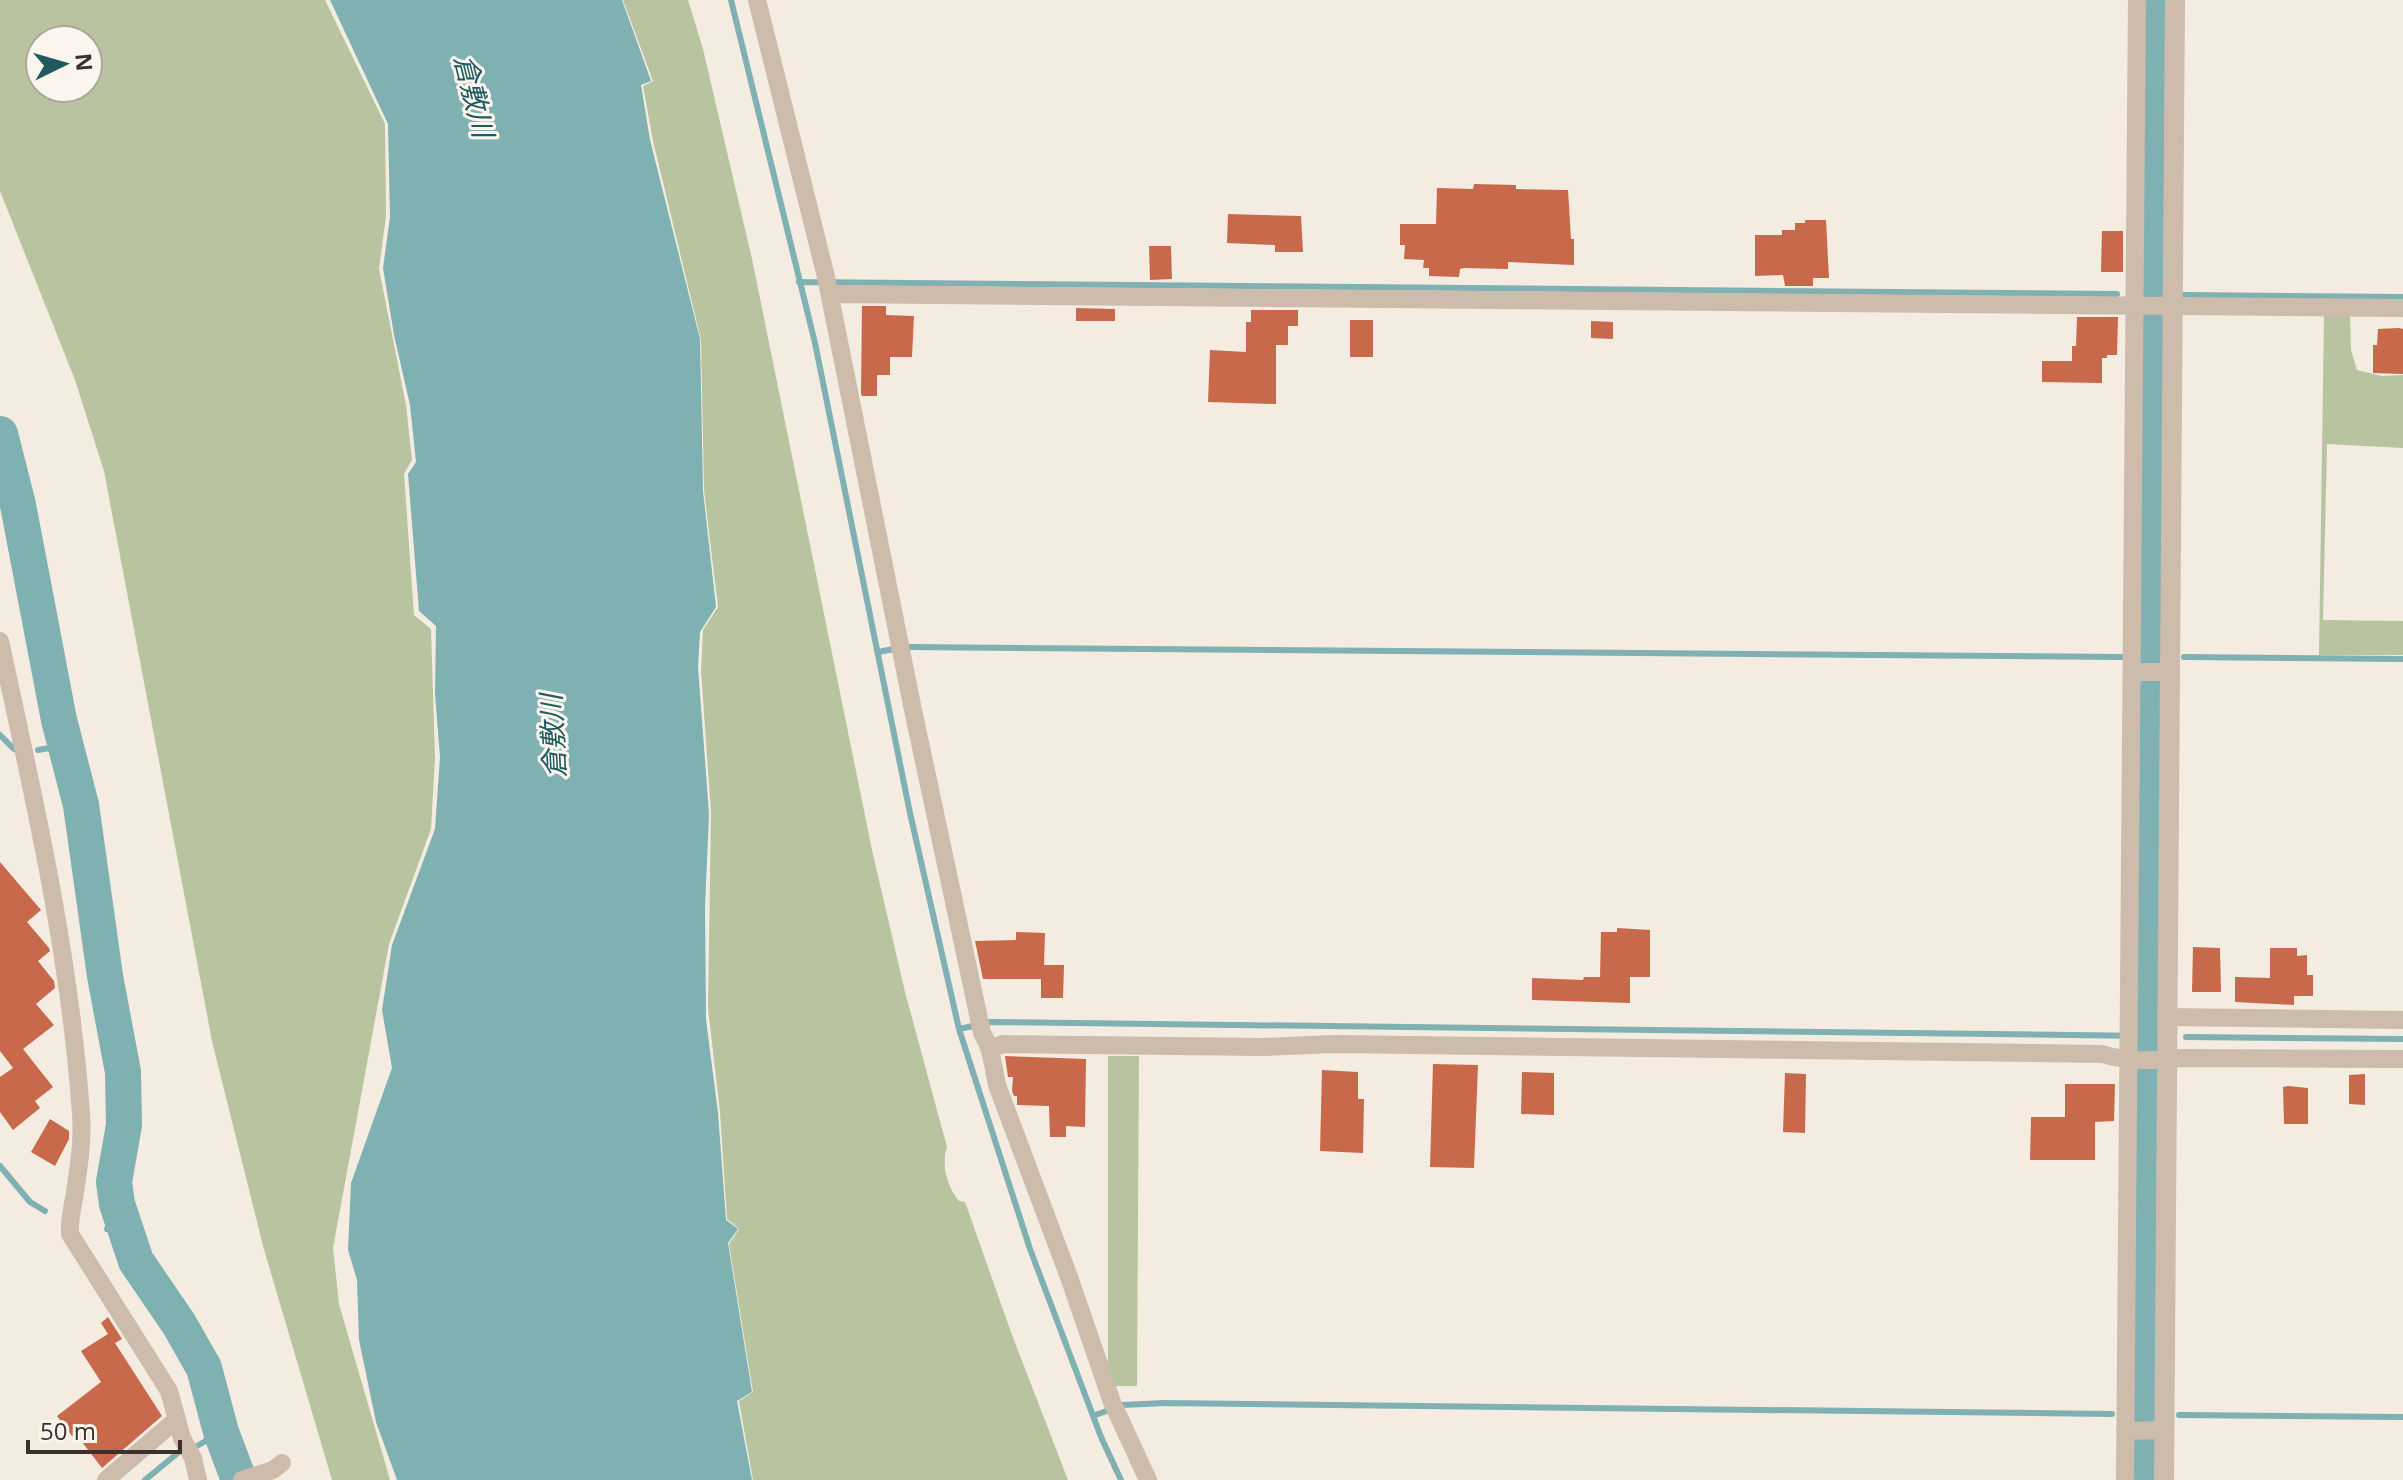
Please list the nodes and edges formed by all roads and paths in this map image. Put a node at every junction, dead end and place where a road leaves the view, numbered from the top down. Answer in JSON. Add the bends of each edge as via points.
{"nodes":[{"id":1,"x":757,"y":0,"type":"edge"},
{"id":2,"x":2137,"y":0,"type":"edge"},
{"id":3,"x":2175,"y":0,"type":"edge"},
{"id":4,"x":828,"y":286,"type":"junction"},
{"id":5,"x":2150,"y":306,"type":"junction"},
{"id":6,"x":2403,"y":308,"type":"edge"},
{"id":7,"x":0,"y":641,"type":"edge"},
{"id":8,"x":2149,"y":672,"type":"junction"},
{"id":9,"x":2166,"y":1017,"type":"junction"},
{"id":10,"x":2403,"y":1020,"type":"edge"},
{"id":11,"x":984,"y":1032,"type":"junction"},
{"id":12,"x":2140,"y":1052,"type":"junction"},
{"id":13,"x":2403,"y":1059,"type":"edge"},
{"id":14,"x":179,"y":1428,"type":"junction"},
{"id":15,"x":2143,"y":1430,"type":"junction"},
{"id":16,"x":282,"y":1463,"type":"dead end"},
{"id":17,"x":106,"y":1480,"type":"edge"},
{"id":18,"x":198,"y":1480,"type":"edge"},
{"id":19,"x":242,"y":1480,"type":"edge"},
{"id":20,"x":1148,"y":1480,"type":"edge"},
{"id":21,"x":2125,"y":1480,"type":"edge"},
{"id":22,"x":2164,"y":1480,"type":"edge"}],
"edges":[{"from":1,"to":4,"type":"street"},
{"from":2,"to":5,"type":"street"},
{"from":3,"to":5,"type":"street"},
{"from":4,"to":5,"type":"street"},
{"from":4,"to":11,"type":"street","via":[[925,771]]},
{"from":5,"to":6,"type":"street"},
{"from":5,"to":8,"type":"street"},
{"from":5,"to":8,"type":"street"},
{"from":7,"to":14,"type":"street","via":[[47,858],[75,1044],[81,1155],[70,1234],[169,1391]]},
{"from":8,"to":9,"type":"street"},
{"from":8,"to":12,"type":"street"},
{"from":9,"to":10,"type":"street"},
{"from":9,"to":12,"type":"street"},
{"from":11,"to":12,"type":"street","via":[[1003,1044]]},
{"from":11,"to":20,"type":"street","via":[[997,1085],[1114,1408]]},
{"from":12,"to":13,"type":"street"},
{"from":12,"to":15,"type":"street"},
{"from":12,"to":15,"type":"street"},
{"from":14,"to":17,"type":"street"},
{"from":14,"to":18,"type":"street"},
{"from":15,"to":21,"type":"street"},
{"from":15,"to":22,"type":"street"},
{"from":16,"to":19,"type":"street"}]}
